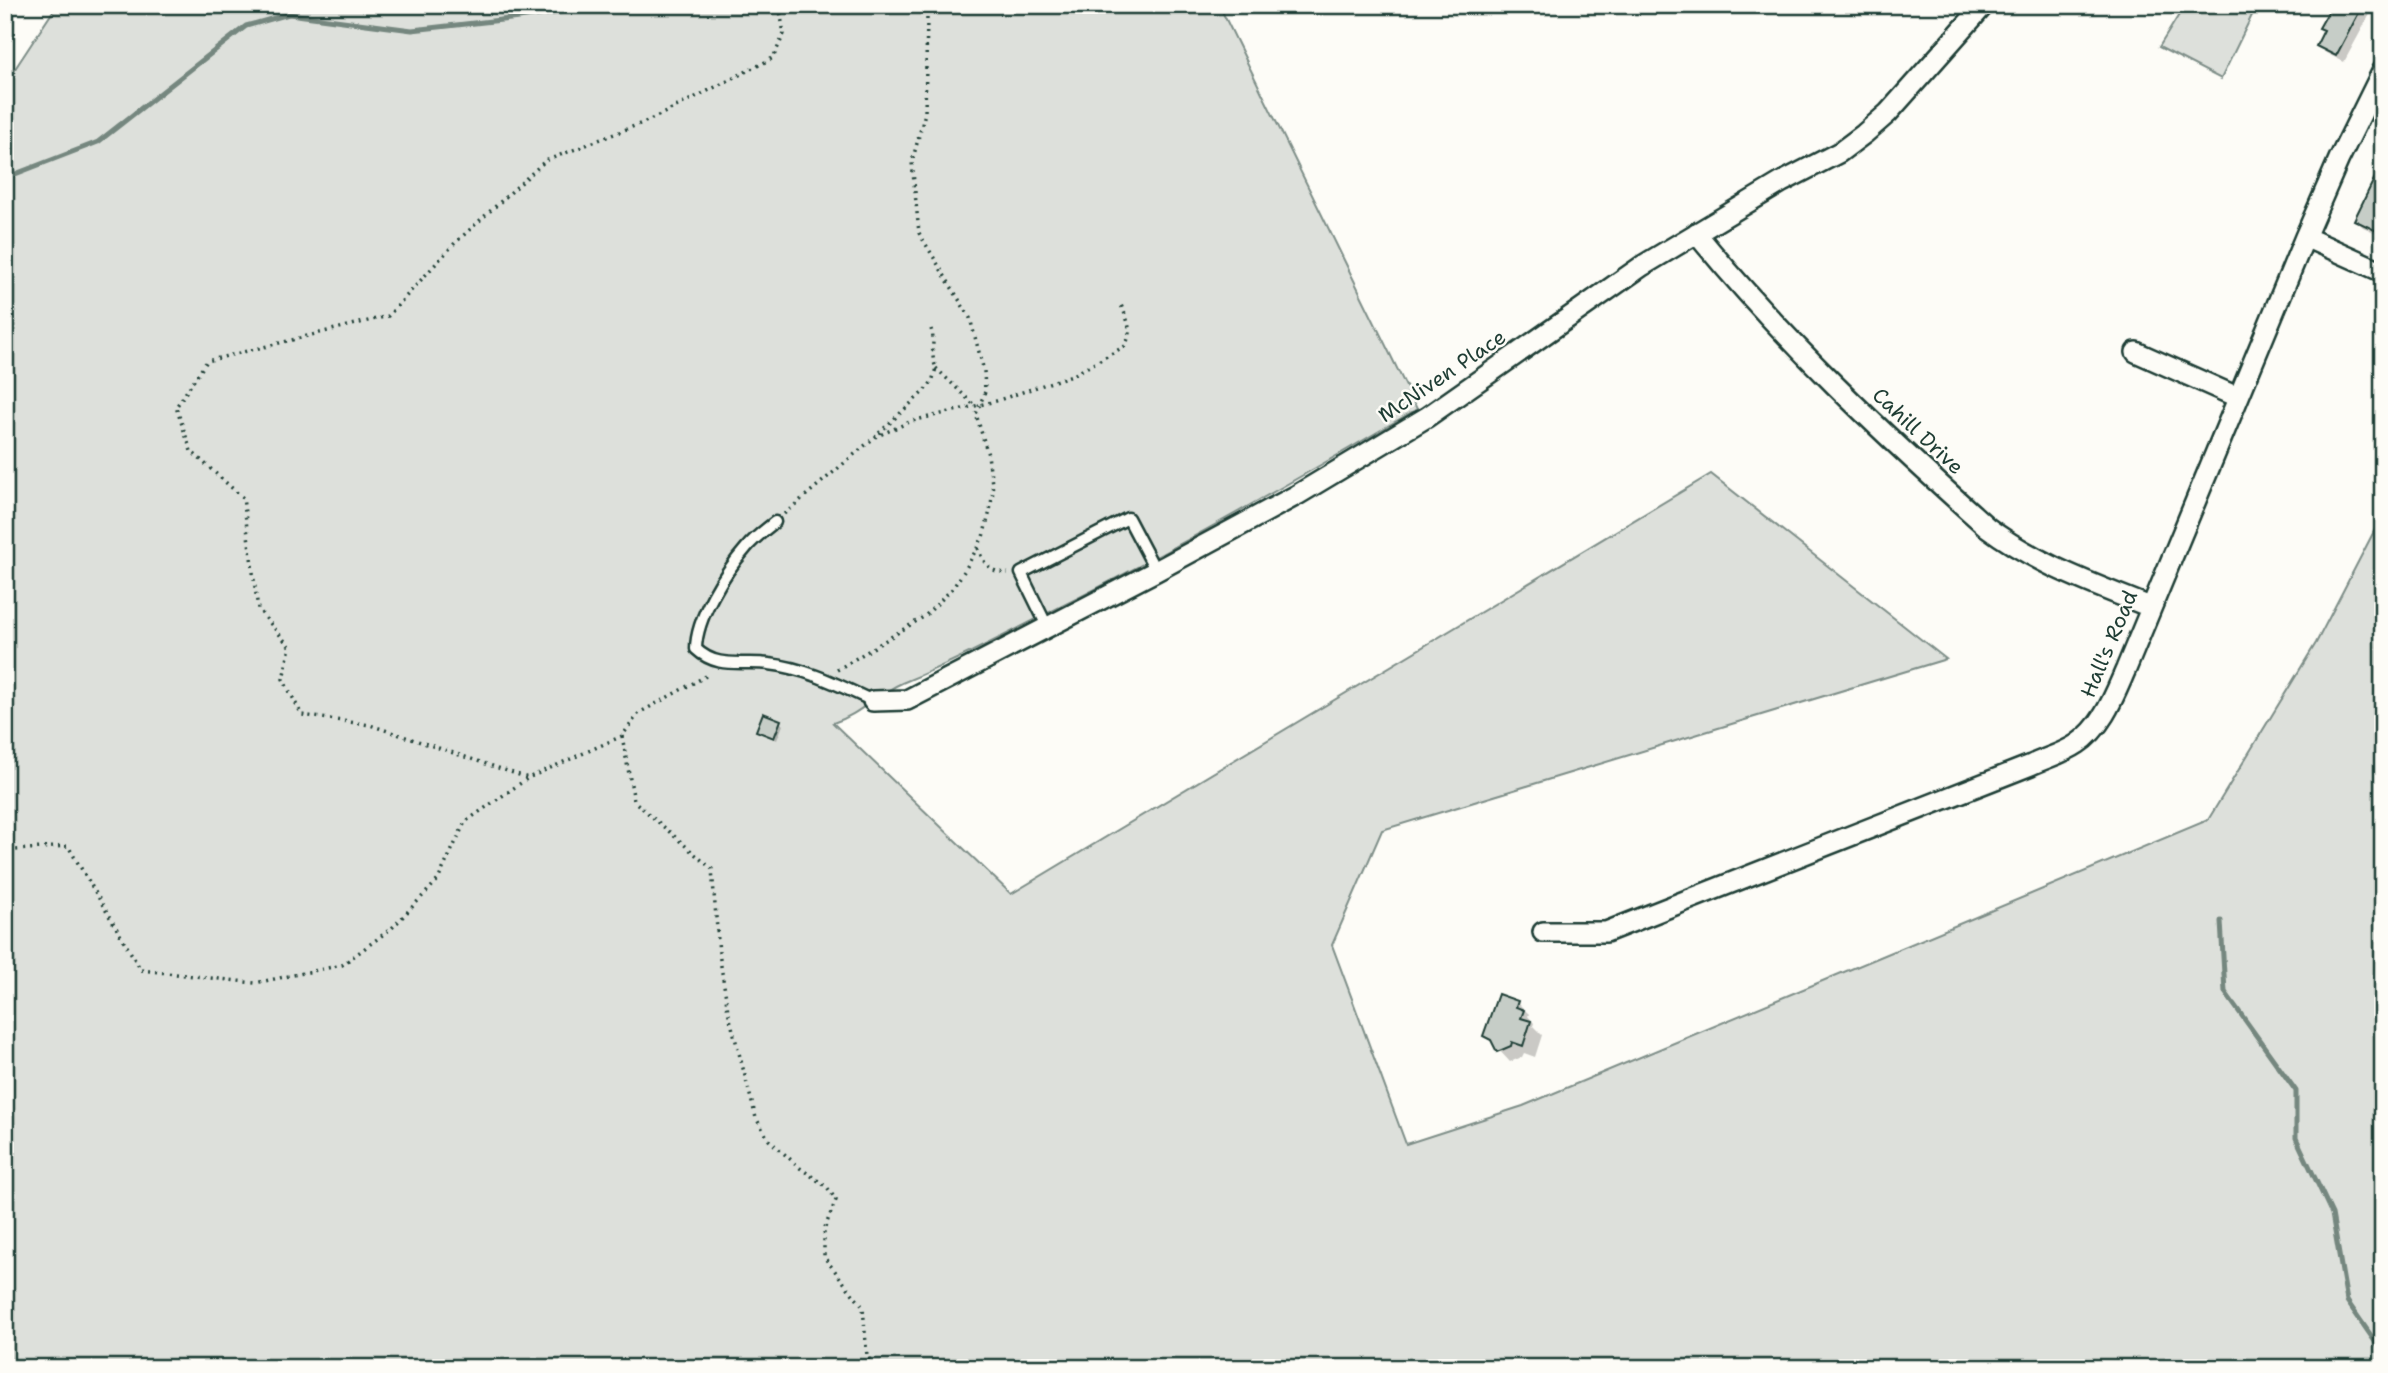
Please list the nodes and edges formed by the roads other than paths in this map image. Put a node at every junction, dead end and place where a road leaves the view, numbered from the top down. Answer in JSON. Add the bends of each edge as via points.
{"nodes":[{"id":1,"x":1983,"y":5,"type":"edge"},
{"id":2,"x":2383,"y":70,"type":"edge"},
{"id":3,"x":1696,"y":233,"type":"junction"},
{"id":4,"x":2305,"y":237,"type":"junction"},
{"id":5,"x":2383,"y":272,"type":"edge"},
{"id":6,"x":2136,"y":352,"type":"dead end"},
{"id":7,"x":2237,"y":397,"type":"junction"},
{"id":8,"x":775,"y":523,"type":"road end"},
{"id":9,"x":1156,"y":571,"type":"junction"},
{"id":10,"x":2150,"y":607,"type":"junction"},
{"id":11,"x":1046,"y":626,"type":"junction"},
{"id":12,"x":873,"y":701,"type":"joint"},
{"id":13,"x":1542,"y":932,"type":"dead end"}],
"edges":[{"from":1,"to":3,"type":"street","name":"McNiven Place","via":[[1864,134]]},
{"from":2,"to":4,"type":"street","name":"Hall's Road"},
{"from":3,"to":9,"type":"street","name":"McNiven Place","via":[[1583,305],[1427,417],[1297,495]]},
{"from":3,"to":10,"type":"street","name":"Cahill Drive","via":[[1793,344],[1987,527],[2044,563]]},
{"from":4,"to":5,"type":"street"},
{"from":4,"to":7,"type":"street","name":"Hall's Road"},
{"from":6,"to":7,"type":"street"},
{"from":7,"to":10,"type":"street","name":"Hall's Road"},
{"from":8,"to":12,"type":"lane","via":[[747,546],[716,592],[699,628],[696,649],[713,661],[769,664],[823,678]]},
{"from":9,"to":11,"type":"street","name":"McNiven Place"},
{"from":9,"to":11,"type":"lane","via":[[1128,518],[1021,573]]},
{"from":10,"to":13,"type":"street","name":"Hall's Road","via":[[2102,718],[2076,745],[1605,932]]},
{"from":11,"to":12,"type":"street","name":"McNiven Place","via":[[907,700]]}]}
